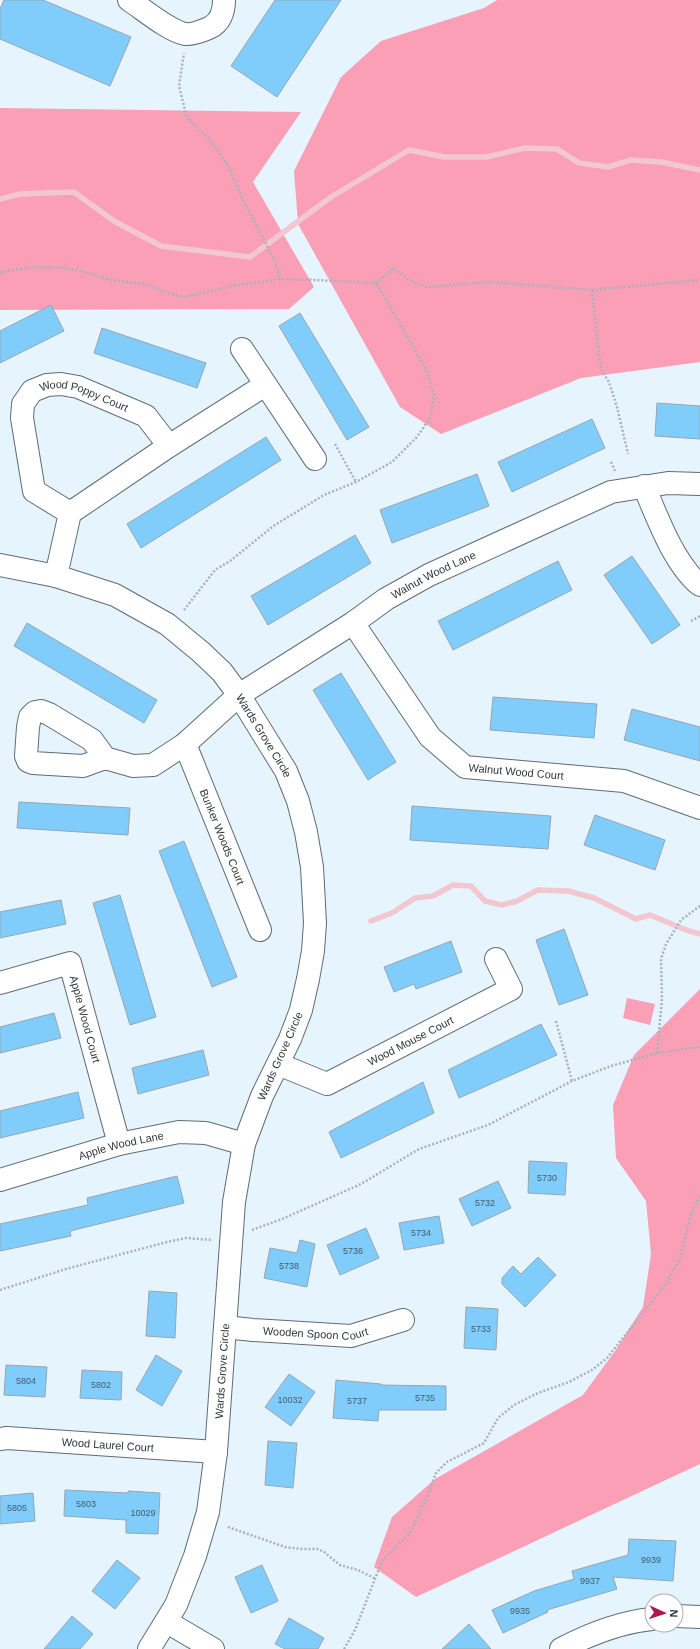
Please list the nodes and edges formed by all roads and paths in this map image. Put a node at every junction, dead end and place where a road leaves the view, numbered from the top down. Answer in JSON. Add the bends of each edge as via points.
{"nodes":[{"id":1,"x":129,"y":0,"type":"edge"},
{"id":2,"x":224,"y":0,"type":"edge"},
{"id":3,"x":186,"y":34,"type":"junction"},
{"id":4,"x":0,"y":272,"type":"edge"},
{"id":5,"x":280,"y":279,"type":"junction"},
{"id":6,"x":700,"y":280,"type":"edge"},
{"id":7,"x":376,"y":283,"type":"junction"},
{"id":8,"x":592,"y":290,"type":"junction"},
{"id":9,"x":242,"y":349,"type":"dead end"},
{"id":10,"x":266,"y":385,"type":"junction"},
{"id":11,"x":334,"y":444,"type":"dead end"},
{"id":12,"x":169,"y":446,"type":"junction"},
{"id":13,"x":628,"y":454,"type":"dead end"},
{"id":14,"x":315,"y":459,"type":"dead end"},
{"id":15,"x":356,"y":482,"type":"junction"},
{"id":16,"x":700,"y":484,"type":"edge"},
{"id":17,"x":644,"y":486,"type":"junction"},
{"id":18,"x":70,"y":513,"type":"junction"},
{"id":19,"x":0,"y":565,"type":"edge"},
{"id":20,"x":56,"y":576,"type":"junction"},
{"id":21,"x":700,"y":585,"type":"edge"},
{"id":22,"x":184,"y":610,"type":"dead end"},
{"id":23,"x":700,"y":616,"type":"edge"},
{"id":24,"x":691,"y":621,"type":"dead end"},
{"id":25,"x":353,"y":623,"type":"junction"},
{"id":26,"x":239,"y":695,"type":"junction"},
{"id":27,"x":185,"y":744,"type":"junction"},
{"id":28,"x":105,"y":758,"type":"dead end"},
{"id":29,"x":700,"y":808,"type":"edge"},
{"id":30,"x":700,"y":906,"type":"edge"},
{"id":31,"x":260,"y":930,"type":"dead end"},
{"id":32,"x":496,"y":959,"type":"dead end"},
{"id":33,"x":0,"y":983,"type":"edge"},
{"id":34,"x":556,"y":1021,"type":"dead end"},
{"id":35,"x":700,"y":1047,"type":"edge"},
{"id":36,"x":657,"y":1053,"type":"junction"},
{"id":37,"x":278,"y":1064,"type":"junction"},
{"id":38,"x":572,"y":1081,"type":"junction"},
{"id":39,"x":119,"y":1144,"type":"junction"},
{"id":40,"x":244,"y":1144,"type":"junction"},
{"id":41,"x":0,"y":1180,"type":"edge"},
{"id":42,"x":700,"y":1195,"type":"edge"},
{"id":43,"x":254,"y":1230,"type":"dead end"},
{"id":44,"x":212,"y":1240,"type":"dead end"},
{"id":45,"x":0,"y":1290,"type":"edge"},
{"id":46,"x":403,"y":1320,"type":"dead end"},
{"id":47,"x":226,"y":1327,"type":"junction"},
{"id":48,"x":0,"y":1439,"type":"edge"},
{"id":49,"x":216,"y":1452,"type":"junction"},
{"id":50,"x":228,"y":1528,"type":"dead end"},
{"id":51,"x":374,"y":1578,"type":"junction"},
{"id":52,"x":684,"y":1616,"type":"edge"},
{"id":53,"x":700,"y":1617,"type":"edge"},
{"id":54,"x":644,"y":1620,"type":"edge"},
{"id":55,"x":167,"y":1622,"type":"junction"},
{"id":56,"x":149,"y":1649,"type":"edge"},
{"id":57,"x":213,"y":1649,"type":"edge"},
{"id":58,"x":344,"y":1649,"type":"edge"},
{"id":59,"x":561,"y":1649,"type":"edge"}],
"edges":[{"from":1,"to":3,"type":"street","via":[[175,31]]},
{"from":2,"to":3,"type":"street","via":[[221,16],[214,26]]},
{"from":3,"to":5,"type":"path","via":[[179,86],[187,118],[209,139],[227,164],[275,261]]},
{"from":4,"to":5,"type":"path","via":[[35,267],[64,268],[110,280],[146,284],[184,297]]},
{"from":5,"to":7,"type":"path","via":[[311,278]]},
{"from":6,"to":8,"type":"path"},
{"from":7,"to":8,"type":"path","via":[[394,268],[407,279],[425,287],[490,282]]},
{"from":7,"to":15,"type":"path","via":[[426,369],[434,395],[430,418],[417,437],[392,462]]},
{"from":8,"to":13,"type":"path","via":[[602,371],[610,382],[618,407]]},
{"from":9,"to":10,"type":"street"},
{"from":10,"to":12,"type":"street"},
{"from":10,"to":14,"type":"street"},
{"from":11,"to":15,"type":"path"},
{"from":12,"to":18,"type":"street"},
{"from":12,"to":18,"type":"street","name":"Wood Poppy Court","via":[[146,416],[78,387],[47,385],[32,392],[23,404],[22,418],[34,491]]},
{"from":15,"to":22,"type":"path","via":[[324,495],[275,525],[215,570]]},
{"from":16,"to":17,"type":"street","name":"Walnut Wood Lane","via":[[668,483]]},
{"from":17,"to":21,"type":"street","via":[[665,533],[690,576]]},
{"from":17,"to":25,"type":"street","name":"Walnut Wood Lane","via":[[611,492],[429,575],[386,599]]},
{"from":18,"to":20,"type":"street"},
{"from":19,"to":20,"type":"street","name":"Wards Grove Circle"},
{"from":20,"to":26,"type":"street","name":"Wards Grove Circle","via":[[115,595],[167,624],[222,672]]},
{"from":23,"to":24,"type":"path"},
{"from":25,"to":26,"type":"street","name":"Walnut Wood Lane"},
{"from":25,"to":29,"type":"street","name":"Walnut Wood Court","via":[[430,737],[465,767],[624,781]]},
{"from":26,"to":27,"type":"street","name":"Walnut Wood Lane"},
{"from":26,"to":37,"type":"street","name":"Wards Grove Circle","via":[[286,771],[298,801],[312,867],[315,923],[308,979],[301,1010]]},
{"from":27,"to":28,"type":"street","name":"Walnut Wood Lane","via":[[153,765],[133,766]]},
{"from":27,"to":31,"type":"street","name":"Bunker Woods Court"},
{"from":30,"to":36,"type":"path","via":[[681,920],[666,944],[661,959],[662,999]]},
{"from":32,"to":37,"type":"street","name":"Wood Mouse Court","via":[[511,990],[327,1084]]},
{"from":33,"to":39,"type":"street","name":"Apple Wood Court","via":[[70,963]]},
{"from":34,"to":38,"type":"path"},
{"from":35,"to":36,"type":"path"},
{"from":36,"to":38,"type":"path","via":[[611,1066]]},
{"from":37,"to":40,"type":"street","name":"Wards Grove Circle","via":[[262,1096]]},
{"from":38,"to":43,"type":"path","via":[[488,1125],[419,1149],[361,1184]]},
{"from":39,"to":40,"type":"street","name":"Apple Wood Lane","via":[[179,1132],[206,1133]]},
{"from":39,"to":41,"type":"street","name":"Apple Wood Lane"},
{"from":40,"to":47,"type":"street","name":"Wards Grove Circle","via":[[234,1202]]},
{"from":42,"to":51,"type":"path","via":[[691,1214],[680,1259],[665,1285],[607,1358],[592,1370],[569,1382],[514,1405],[498,1418],[484,1443],[447,1462],[436,1473],[410,1533],[382,1560]]},
{"from":44,"to":45,"type":"path","via":[[186,1238],[166,1242],[66,1268]]},
{"from":46,"to":47,"type":"street","name":"Wooden Spoon Court","via":[[351,1336]]},
{"from":47,"to":49,"type":"street","name":"Wards Grove Circle"},
{"from":48,"to":49,"type":"street","name":"Wood Laurel Court"},
{"from":49,"to":55,"type":"street","name":"Wards Grove Circle","via":[[211,1497],[202,1534],[176,1605]]},
{"from":50,"to":51,"type":"path","via":[[285,1546],[318,1549],[340,1566],[354,1568]]},
{"from":51,"to":58,"type":"path","via":[[355,1630]]},
{"from":52,"to":53,"type":"street"},
{"from":54,"to":59,"type":"street","via":[[608,1628]]},
{"from":55,"to":56,"type":"street","name":"Wards Grove Circle"},
{"from":55,"to":57,"type":"street"}]}
